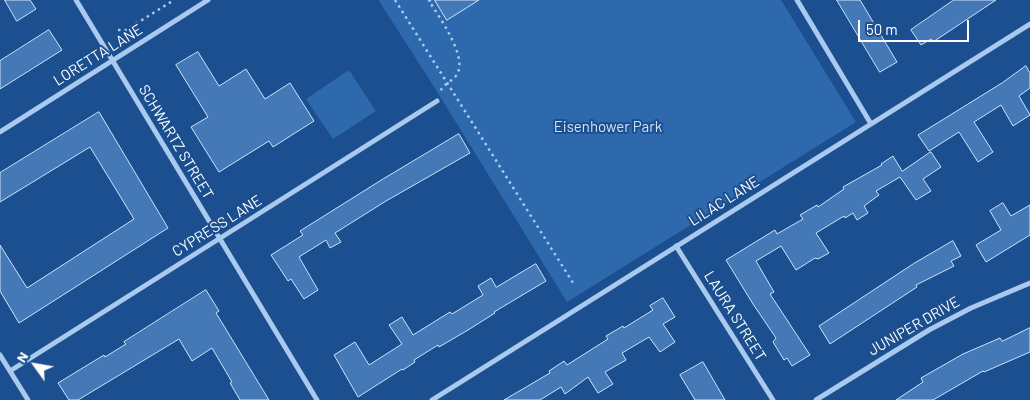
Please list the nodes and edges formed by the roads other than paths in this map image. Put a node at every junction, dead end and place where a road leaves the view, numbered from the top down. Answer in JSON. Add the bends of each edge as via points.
{"nodes":[{"id":1,"x":76,"y":0,"type":"edge"},
{"id":2,"x":208,"y":0,"type":"edge"},
{"id":3,"x":797,"y":0,"type":"edge"},
{"id":4,"x":1030,"y":24,"type":"edge"},
{"id":5,"x":112,"y":61,"type":"junction"},
{"id":6,"x":437,"y":101,"type":"road end"},
{"id":7,"x":872,"y":124,"type":"junction"},
{"id":8,"x":0,"y":132,"type":"edge"},
{"id":9,"x":220,"y":239,"type":"junction"},
{"id":10,"x":676,"y":246,"type":"junction"},
{"id":11,"x":1030,"y":283,"type":"edge"},
{"id":12,"x":0,"y":355,"type":"edge"},
{"id":13,"x":10,"y":371,"type":"junction"},
{"id":14,"x":28,"y":400,"type":"edge"},
{"id":15,"x":317,"y":400,"type":"edge"},
{"id":16,"x":432,"y":400,"type":"edge"},
{"id":17,"x":773,"y":400,"type":"edge"},
{"id":18,"x":816,"y":400,"type":"edge"}],
"edges":[{"from":1,"to":5,"type":"street","name":"SCHWARTZ STREET"},
{"from":2,"to":5,"type":"street","name":"LORETTA LANE"},
{"from":3,"to":7,"type":"street"},
{"from":4,"to":7,"type":"street","name":"LILAC LANE"},
{"from":5,"to":8,"type":"street","name":"LORETTA LANE"},
{"from":5,"to":9,"type":"street","name":"SCHWARTZ STREET"},
{"from":6,"to":9,"type":"street","name":"CYPRESS LANE"},
{"from":7,"to":10,"type":"street","name":"LILAC LANE"},
{"from":9,"to":13,"type":"street","name":"CYPRESS LANE"},
{"from":9,"to":15,"type":"street","name":"SCHWARTZ STREET"},
{"from":10,"to":16,"type":"street","name":"LILAC LANE"},
{"from":10,"to":17,"type":"street","name":"LAURA STREET"},
{"from":11,"to":18,"type":"street","name":"JUNIPER DRIVE","via":[[929,330]]},
{"from":12,"to":13,"type":"street"},
{"from":13,"to":14,"type":"street"}]}
